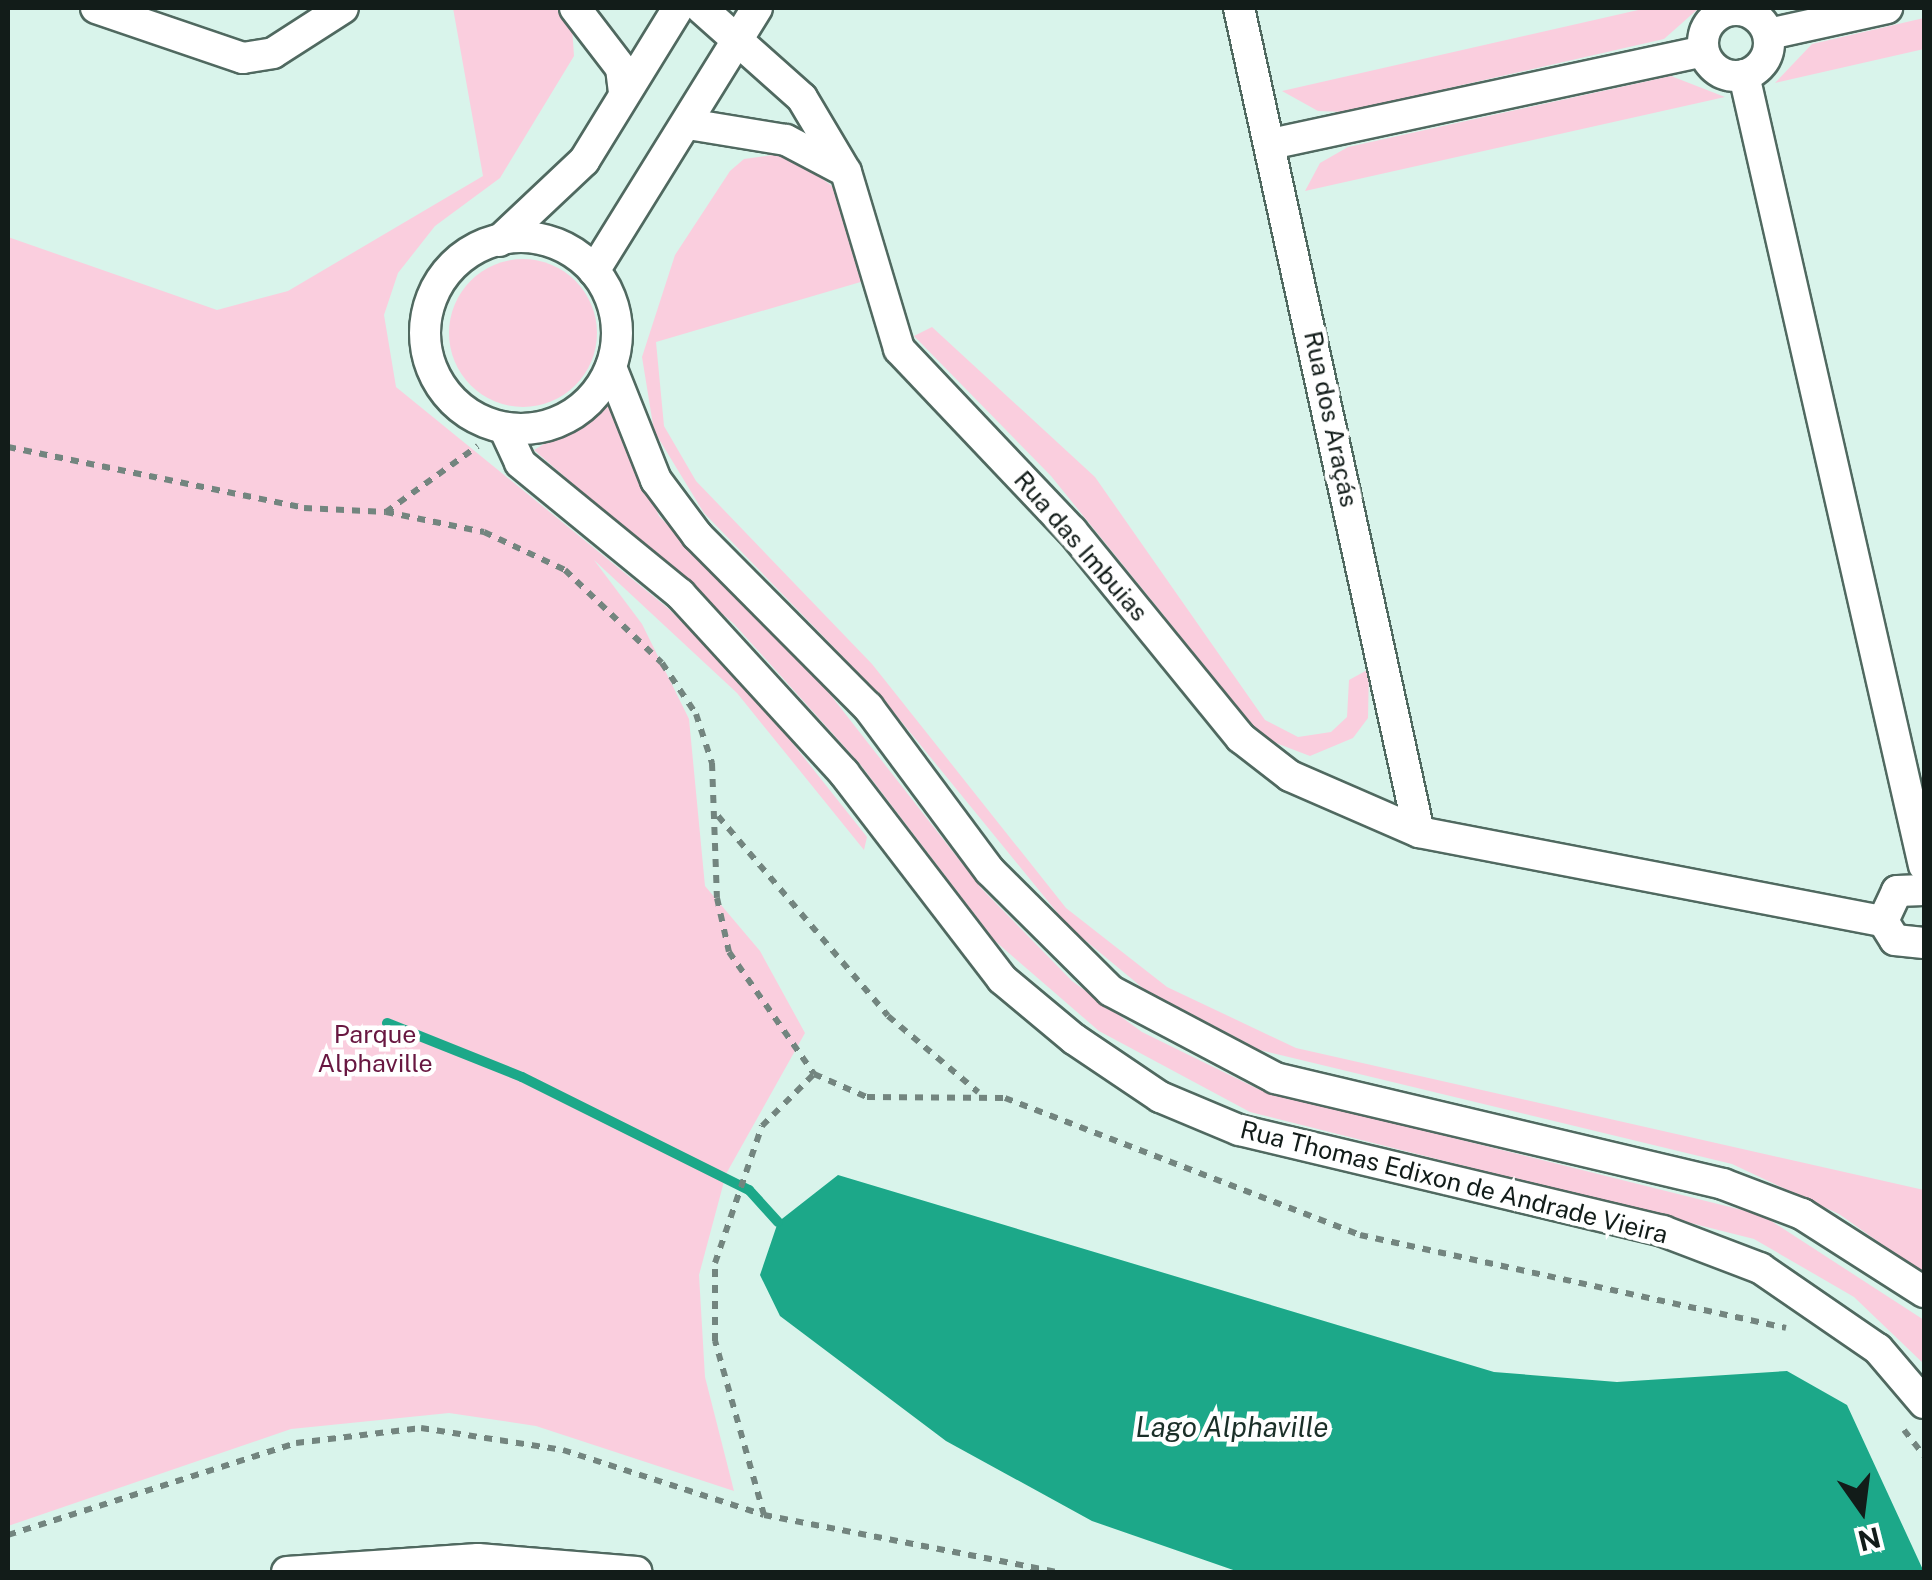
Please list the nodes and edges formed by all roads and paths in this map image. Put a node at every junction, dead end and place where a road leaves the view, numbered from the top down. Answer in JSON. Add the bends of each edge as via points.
{"nodes":[{"id":1,"x":96,"y":8,"type":"edge"},
{"id":2,"x":343,"y":8,"type":"edge"},
{"id":3,"x":575,"y":8,"type":"edge"},
{"id":4,"x":678,"y":8,"type":"edge"},
{"id":5,"x":701,"y":8,"type":"edge"},
{"id":6,"x":757,"y":8,"type":"edge"},
{"id":7,"x":1239,"y":8,"type":"edge"},
{"id":8,"x":1886,"y":8,"type":"edge"},
{"id":9,"x":1728,"y":9,"type":"edge"},
{"id":10,"x":1769,"y":34,"type":"junction"},
{"id":11,"x":739,"y":35,"type":"junction"},
{"id":12,"x":1703,"y":51,"type":"junction"},
{"id":13,"x":1744,"y":75,"type":"junction"},
{"id":14,"x":624,"y":92,"type":"junction"},
{"id":15,"x":688,"y":124,"type":"junction"},
{"id":16,"x":1271,"y":144,"type":"junction"},
{"id":17,"x":846,"y":172,"type":"junction"},
{"id":18,"x":499,"y":240,"type":"junction"},
{"id":19,"x":594,"y":271,"type":"junction"},
{"id":20,"x":611,"y":367,"type":"junction"},
{"id":21,"x":504,"y":428,"type":"junction"},
{"id":22,"x":8,"y":447,"type":"edge"},
{"id":23,"x":386,"y":512,"type":"junction"},
{"id":24,"x":717,"y":815,"type":"junction"},
{"id":25,"x":1420,"y":832,"type":"junction"},
{"id":26,"x":1924,"y":866,"type":"edge"},
{"id":27,"x":1924,"y":890,"type":"edge"},
{"id":28,"x":1883,"y":920,"type":"junction"},
{"id":29,"x":1924,"y":943,"type":"edge"},
{"id":30,"x":814,"y":1074,"type":"junction"},
{"id":31,"x":978,"y":1092,"type":"junction"},
{"id":32,"x":1924,"y":1292,"type":"edge"},
{"id":33,"x":1794,"y":1330,"type":"dead end"},
{"id":34,"x":1924,"y":1402,"type":"edge"},
{"id":35,"x":1894,"y":1417,"type":"dead end"},
{"id":36,"x":1924,"y":1456,"type":"edge"},
{"id":37,"x":764,"y":1515,"type":"junction"},
{"id":38,"x":8,"y":1535,"type":"edge"},
{"id":39,"x":478,"y":1566,"type":"edge"},
{"id":40,"x":286,"y":1572,"type":"edge"},
{"id":41,"x":636,"y":1572,"type":"edge"},
{"id":42,"x":1056,"y":1572,"type":"edge"}],
"edges":[{"from":1,"to":2,"type":"street","via":[[243,58],[273,52]]},
{"from":3,"to":14,"type":"street","via":[[620,68]]},
{"from":4,"to":14,"type":"street"},
{"from":5,"to":11,"type":"street","name":"Rua das Imbuias"},
{"from":6,"to":11,"type":"street"},
{"from":7,"to":16,"type":"street","name":"Rua dos Araçás"},
{"from":8,"to":10,"type":"street"},
{"from":9,"to":10,"type":"street","via":[[1754,14]]},
{"from":9,"to":12,"type":"street","via":[[1708,25]]},
{"from":10,"to":13,"type":"street","via":[[1765,60]]},
{"from":11,"to":15,"type":"street"},
{"from":11,"to":17,"type":"street","name":"Rua das Imbuias","via":[[802,98]]},
{"from":12,"to":13,"type":"street","via":[[1718,71]]},
{"from":12,"to":16,"type":"street"},
{"from":13,"to":26,"type":"street"},
{"from":14,"to":18,"type":"street","via":[[584,160]]},
{"from":15,"to":17,"type":"street","via":[[786,140]]},
{"from":15,"to":19,"type":"street"},
{"from":16,"to":25,"type":"street","name":"Rua dos Araçás"},
{"from":17,"to":25,"type":"street","name":"Rua das Imbuias","via":[[899,349],[1072,531],[1241,738],[1323,797]]},
{"from":18,"to":19,"type":"street","via":[[554,243]]},
{"from":18,"to":21,"type":"street","via":[[444,277],[425,334],[444,392]]},
{"from":19,"to":20,"type":"street","via":[[616,318]]},
{"from":20,"to":21,"type":"street","via":[[569,417]]},
{"from":20,"to":32,"type":"street","via":[[656,480],[697,535],[856,694],[990,870],[1111,991],[1275,1078],[1507,1126],[1739,1190],[1802,1214]]},
{"from":21,"to":23,"type":"path"},
{"from":21,"to":34,"type":"street","name":"Rua Thomas Edixon de Andrade Vieira","via":[[520,462],[680,594],[844,773],[1002,978],[1074,1039],[1160,1097],[1239,1130],[1663,1231],[1760,1268],[1878,1349]]},
{"from":22,"to":23,"type":"path","via":[[304,508]]},
{"from":23,"to":24,"type":"path","via":[[484,532],[564,570],[620,614],[696,714]]},
{"from":24,"to":30,"type":"path","via":[[717,898],[729,952]]},
{"from":24,"to":31,"type":"path","via":[[888,1016]]},
{"from":25,"to":28,"type":"street","name":"Rua das Imbuias"},
{"from":27,"to":28,"type":"street","via":[[1898,891]]},
{"from":28,"to":29,"type":"street","name":"Rua das Imbuias","via":[[1895,940]]},
{"from":30,"to":31,"type":"path","via":[[866,1097]]},
{"from":30,"to":37,"type":"path","via":[[768,1115],[714,1262],[715,1342]]},
{"from":31,"to":33,"type":"path","via":[[1360,1235]]},
{"from":35,"to":36,"type":"path"},
{"from":37,"to":38,"type":"path","via":[[563,1450],[421,1428],[296,1443]]},
{"from":37,"to":42,"type":"path"},
{"from":39,"to":40,"type":"street"},
{"from":39,"to":41,"type":"street"}]}
